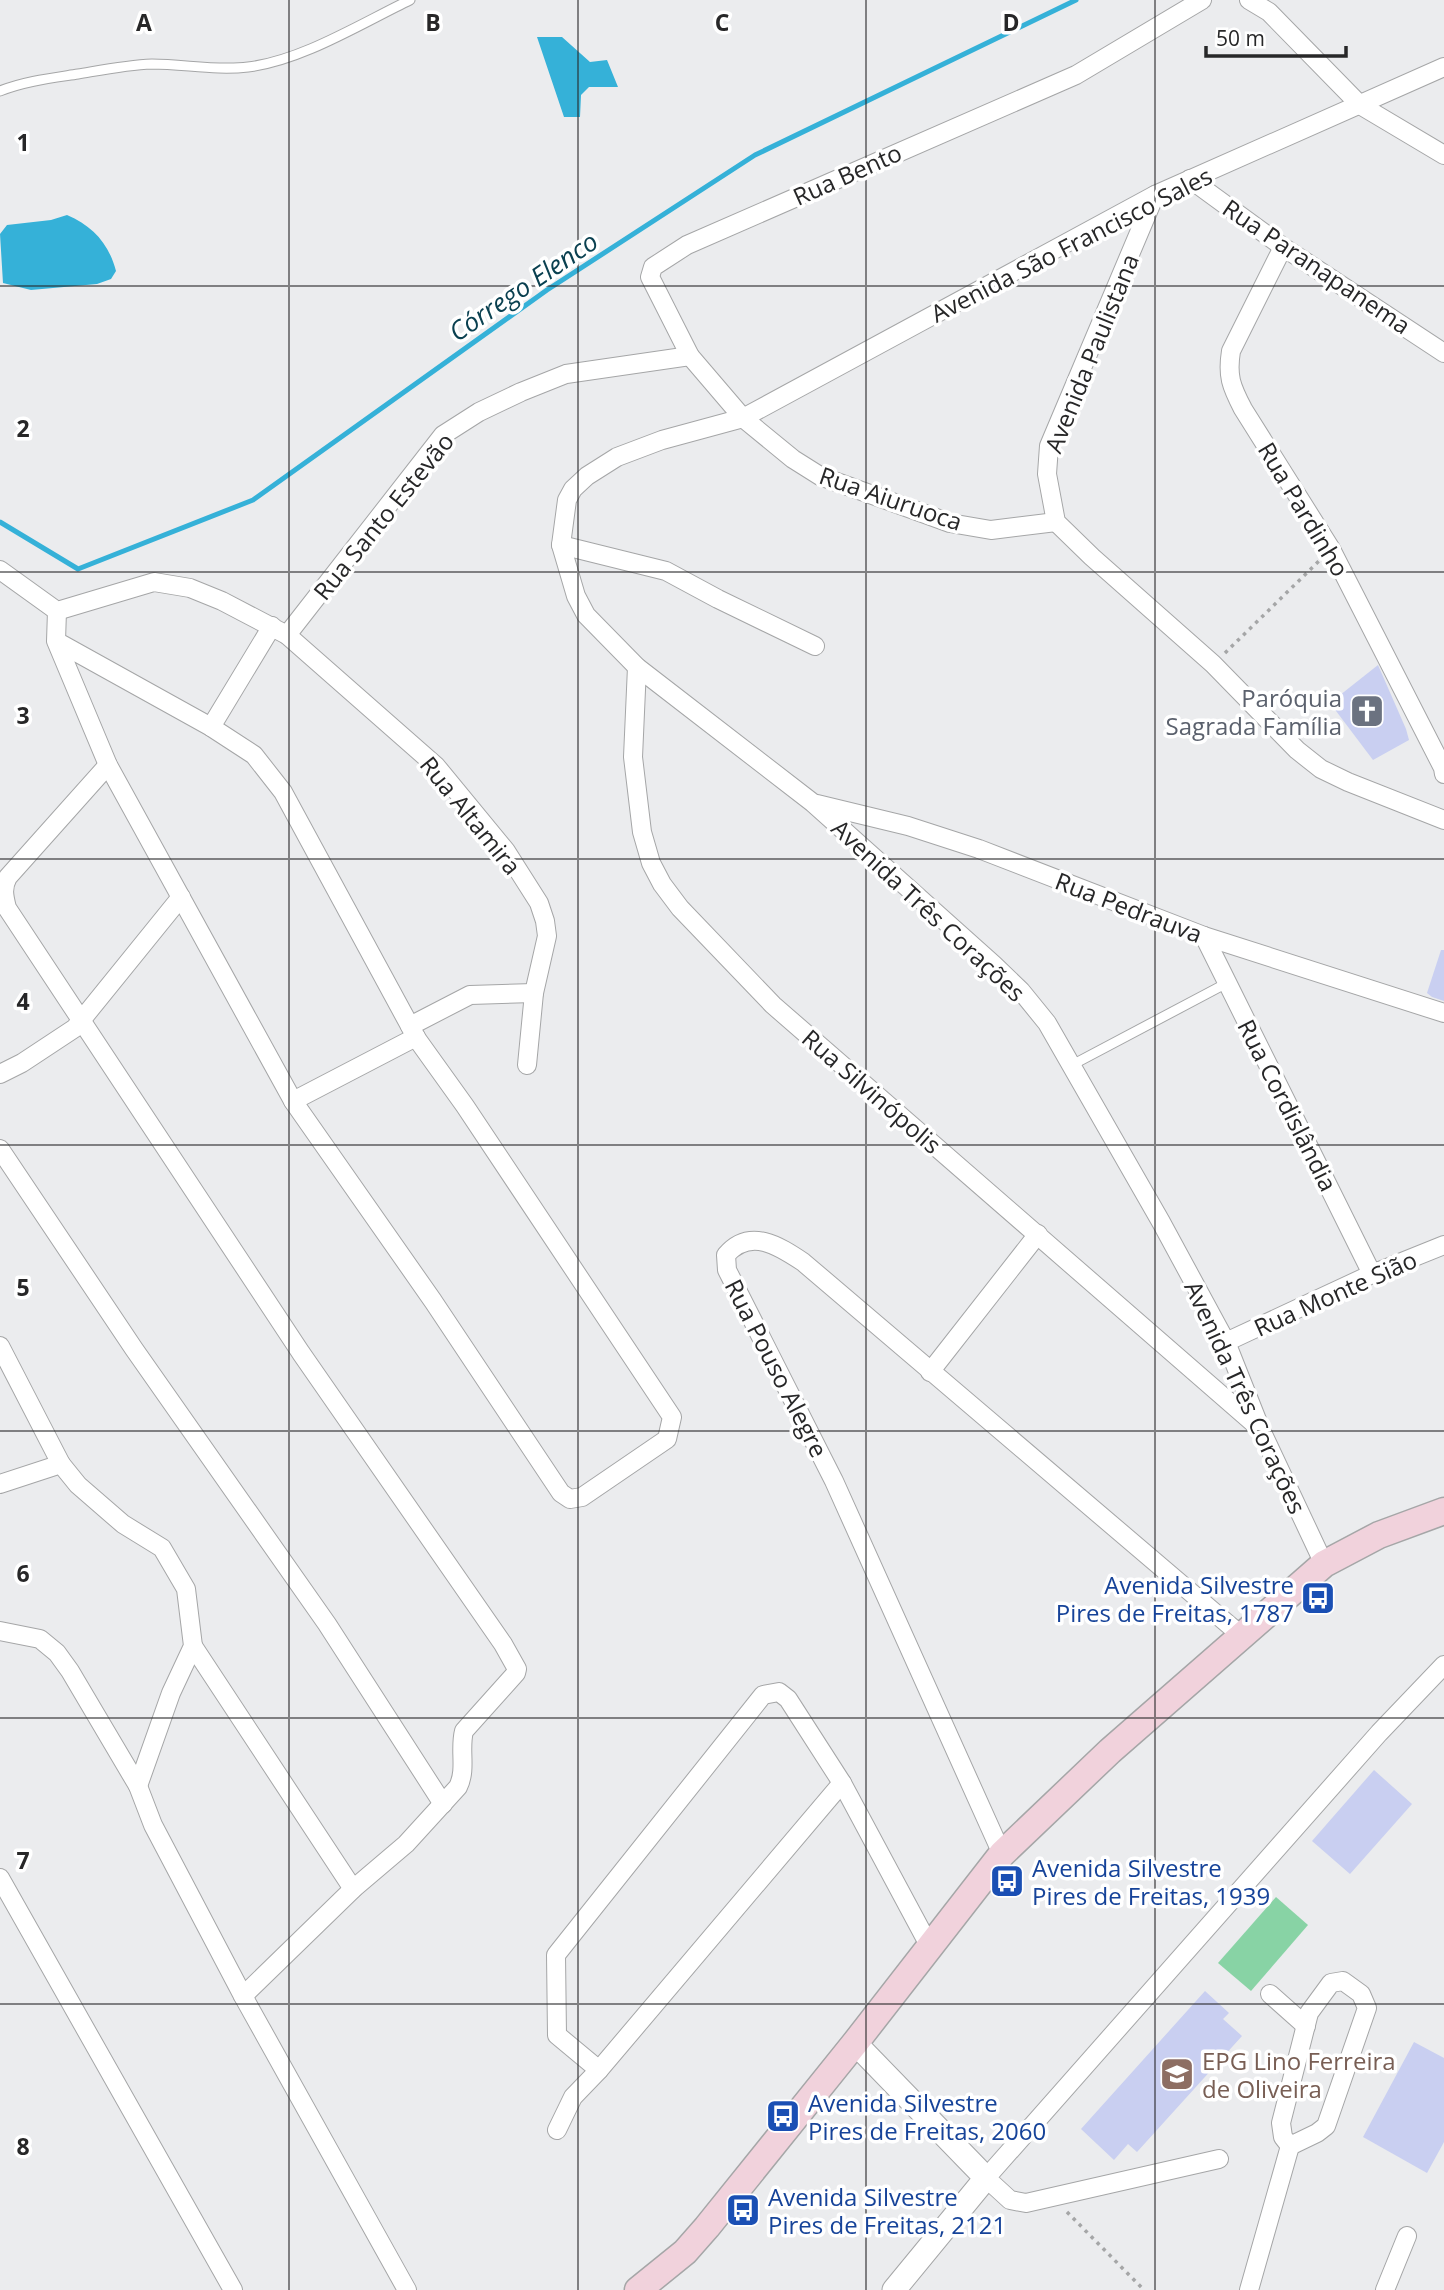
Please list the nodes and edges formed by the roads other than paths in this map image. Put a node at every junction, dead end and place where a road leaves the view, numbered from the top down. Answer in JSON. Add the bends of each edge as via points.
{"nodes":[{"id":1,"x":410,"y":0,"type":"edge"},
{"id":2,"x":1202,"y":0,"type":"edge"},
{"id":3,"x":1250,"y":0,"type":"edge"},
{"id":4,"x":1444,"y":66,"type":"edge"},
{"id":5,"x":0,"y":91,"type":"edge"},
{"id":6,"x":1360,"y":104,"type":"junction"},
{"id":7,"x":1444,"y":155,"type":"edge"},
{"id":8,"x":1190,"y":179,"type":"junction"},
{"id":9,"x":1155,"y":195,"type":"junction"},
{"id":10,"x":1283,"y":247,"type":"junction"},
{"id":11,"x":1444,"y":353,"type":"edge"},
{"id":12,"x":690,"y":356,"type":"junction"},
{"id":13,"x":743,"y":418,"type":"junction"},
{"id":14,"x":1056,"y":522,"type":"junction"},
{"id":15,"x":561,"y":545,"type":"junction"},
{"id":16,"x":0,"y":569,"type":"edge"},
{"id":17,"x":57,"y":611,"type":"junction"},
{"id":18,"x":279,"y":631,"type":"junction"},
{"id":19,"x":56,"y":641,"type":"junction"},
{"id":20,"x":815,"y":646,"type":"dead end"},
{"id":21,"x":637,"y":667,"type":"junction"},
{"id":22,"x":211,"y":727,"type":"junction"},
{"id":23,"x":108,"y":765,"type":"junction"},
{"id":24,"x":1444,"y":768,"type":"edge"},
{"id":25,"x":1444,"y":774,"type":"edge"},
{"id":26,"x":813,"y":803,"type":"junction"},
{"id":27,"x":1444,"y":820,"type":"edge"},
{"id":28,"x":181,"y":897,"type":"junction"},
{"id":29,"x":1204,"y":936,"type":"junction"},
{"id":30,"x":1227,"y":983,"type":"junction"},
{"id":31,"x":534,"y":993,"type":"junction"},
{"id":32,"x":1444,"y":1013,"type":"edge"},
{"id":33,"x":81,"y":1020,"type":"junction"},
{"id":34,"x":413,"y":1031,"type":"junction"},
{"id":35,"x":527,"y":1065,"type":"dead end"},
{"id":36,"x":1072,"y":1065,"type":"junction"},
{"id":37,"x":0,"y":1074,"type":"edge"},
{"id":38,"x":293,"y":1101,"type":"junction"},
{"id":39,"x":0,"y":1149,"type":"edge"},
{"id":40,"x":1038,"y":1234,"type":"junction"},
{"id":41,"x":1444,"y":1245,"type":"edge"},
{"id":42,"x":1372,"y":1274,"type":"junction"},
{"id":43,"x":1226,"y":1342,"type":"junction"},
{"id":44,"x":0,"y":1346,"type":"edge"},
{"id":45,"x":930,"y":1372,"type":"junction"},
{"id":46,"x":1261,"y":1430,"type":"junction"},
{"id":47,"x":61,"y":1464,"type":"junction"},
{"id":48,"x":0,"y":1484,"type":"edge"},
{"id":49,"x":1444,"y":1511,"type":"edge"},
{"id":50,"x":1324,"y":1564,"type":"junction"},
{"id":51,"x":0,"y":1631,"type":"edge"},
{"id":52,"x":1242,"y":1636,"type":"junction"},
{"id":53,"x":193,"y":1646,"type":"junction"},
{"id":54,"x":1444,"y":1665,"type":"edge"},
{"id":55,"x":842,"y":1783,"type":"junction"},
{"id":56,"x":138,"y":1786,"type":"junction"},
{"id":57,"x":443,"y":1804,"type":"junction"},
{"id":58,"x":1002,"y":1854,"type":"junction"},
{"id":59,"x":2,"y":1885,"type":"edge"},
{"id":60,"x":353,"y":1889,"type":"junction"},
{"id":61,"x":930,"y":1947,"type":"junction"},
{"id":62,"x":1270,"y":1994,"type":"dead end"},
{"id":63,"x":243,"y":1996,"type":"junction"},
{"id":64,"x":1306,"y":2026,"type":"junction"},
{"id":65,"x":855,"y":2043,"type":"junction"},
{"id":66,"x":599,"y":2070,"type":"junction"},
{"id":67,"x":556,"y":2130,"type":"dead end"},
{"id":68,"x":1290,"y":2146,"type":"junction"},
{"id":69,"x":1219,"y":2158,"type":"dead end"},
{"id":70,"x":986,"y":2178,"type":"junction"},
{"id":71,"x":1407,"y":2236,"type":"dead end"},
{"id":72,"x":233,"y":2290,"type":"edge"},
{"id":73,"x":407,"y":2290,"type":"edge"},
{"id":74,"x":638,"y":2290,"type":"edge"},
{"id":75,"x":894,"y":2290,"type":"edge"},
{"id":76,"x":1249,"y":2290,"type":"edge"},
{"id":77,"x":1385,"y":2290,"type":"edge"}],
"edges":[{"from":1,"to":5,"type":"lane","via":[[271,63],[219,69],[152,64],[118,67]]},
{"from":2,"to":12,"type":"street","name":"Rua Bento","via":[[1076,75],[666,257],[653,267],[650,277]]},
{"from":3,"to":6,"type":"street","via":[[1269,12]]},
{"from":4,"to":6,"type":"street","name":"Avenida São Francisco Sales"},
{"from":6,"to":7,"type":"street"},
{"from":6,"to":8,"type":"street","name":"Avenida São Francisco Sales"},
{"from":8,"to":9,"type":"street","name":"Avenida São Francisco Sales"},
{"from":8,"to":10,"type":"street","name":"Rua Paranapanema"},
{"from":9,"to":13,"type":"street","name":"Avenida São Francisco Sales"},
{"from":9,"to":14,"type":"street","name":"Avenida Paulistana","via":[[1049,446],[1047,474]]},
{"from":10,"to":11,"type":"street","name":"Rua Paranapanema"},
{"from":10,"to":24,"type":"street","name":"Rua Pardinho","via":[[1231,351],[1231,387],[1331,549]]},
{"from":12,"to":13,"type":"street","name":"Rua Bento"},
{"from":12,"to":18,"type":"street","name":"Rua Santo Estevão","via":[[566,374],[479,412],[443,435]]},
{"from":13,"to":14,"type":"street","name":"Rua Aiuruoca","via":[[820,476],[950,523],[991,530]]},
{"from":13,"to":15,"type":"street","name":"Avenida Três Corações","via":[[639,448],[587,476],[566,500]]},
{"from":14,"to":27,"type":"street","via":[[1321,769]]},
{"from":15,"to":20,"type":"street","via":[[666,571]]},
{"from":15,"to":21,"type":"street","name":"Avenida Três Corações","via":[[586,615]]},
{"from":16,"to":17,"type":"street"},
{"from":17,"to":18,"type":"street","via":[[154,582],[190,588]]},
{"from":17,"to":19,"type":"street"},
{"from":18,"to":22,"type":"street","name":"Rua Santo Estevão"},
{"from":18,"to":31,"type":"street","name":"Rua Altamira","via":[[436,766],[506,851],[539,903],[545,921],[547,936]]},
{"from":19,"to":22,"type":"street"},
{"from":19,"to":23,"type":"street"},
{"from":21,"to":26,"type":"street","name":"Avenida Três Corações"},
{"from":21,"to":40,"type":"street","name":"Rua Silvinópolis","via":[[633,757],[645,842],[662,884],[773,1005]]},
{"from":22,"to":34,"type":"street","via":[[254,755],[283,792]]},
{"from":23,"to":28,"type":"street"},
{"from":23,"to":33,"type":"street","via":[[4,884],[7,908]]},
{"from":24,"to":25,"type":"street","name":"Rua Pardinho"},
{"from":26,"to":29,"type":"street","name":"Rua Pedrauva","via":[[979,849]]},
{"from":26,"to":36,"type":"street","name":"Avenida Três Corações","via":[[1021,991]]},
{"from":28,"to":33,"type":"street"},
{"from":28,"to":38,"type":"street"},
{"from":29,"to":30,"type":"street","name":"Rua Cordislândia"},
{"from":29,"to":32,"type":"street","name":"Rua Pedrauva"},
{"from":30,"to":36,"type":"lane"},
{"from":30,"to":42,"type":"street","name":"Rua Cordislândia"},
{"from":31,"to":34,"type":"street","via":[[470,995]]},
{"from":31,"to":35,"type":"street","name":"Rua Altamira"},
{"from":33,"to":37,"type":"street"},
{"from":33,"to":57,"type":"street","via":[[516,1667],[516,1673],[464,1731],[463,1778]]},
{"from":34,"to":38,"type":"street"},
{"from":34,"to":38,"type":"street","via":[[672,1416],[667,1438],[582,1497],[570,1499],[561,1493]]},
{"from":36,"to":43,"type":"street","name":"Avenida Três Corações"},
{"from":39,"to":57,"type":"street","via":[[327,1624]]},
{"from":40,"to":45,"type":"street"},
{"from":40,"to":46,"type":"street","name":"Rua Silvinópolis"},
{"from":41,"to":42,"type":"street","name":"Rua Monte Sião"},
{"from":42,"to":43,"type":"street","name":"Rua Monte Sião"},
{"from":43,"to":46,"type":"street","name":"Avenida Três Corações"},
{"from":44,"to":47,"type":"street"},
{"from":45,"to":52,"type":"street","name":"Rua Pouso Alegre"},
{"from":45,"to":58,"type":"street","name":"Rua Pouso Alegre","via":[[782,1248],[748,1241],[726,1255],[727,1270],[834,1481]]},
{"from":46,"to":50,"type":"street","name":"Avenida Três Corações"},
{"from":47,"to":48,"type":"street"},
{"from":47,"to":53,"type":"street","via":[[123,1524],[163,1548],[186,1589]]},
{"from":49,"to":50,"type":"main road","via":[[1379,1535]]},
{"from":50,"to":52,"type":"main road"},
{"from":51,"to":56,"type":"street","via":[[40,1639],[57,1653]]},
{"from":52,"to":58,"type":"main road","via":[[1110,1751]]},
{"from":53,"to":56,"type":"street"},
{"from":53,"to":60,"type":"street"},
{"from":54,"to":70,"type":"street"},
{"from":55,"to":61,"type":"street"},
{"from":55,"to":66,"type":"street"},
{"from":55,"to":66,"type":"street","via":[[788,1699],[779,1692],[763,1695],[556,1955],[557,2035]]},
{"from":56,"to":63,"type":"street","via":[[153,1825]]},
{"from":57,"to":60,"type":"street"},
{"from":58,"to":61,"type":"main road"},
{"from":59,"to":72,"type":"street"},
{"from":60,"to":63,"type":"street"},
{"from":61,"to":65,"type":"main road"},
{"from":62,"to":64,"type":"street"},
{"from":63,"to":73,"type":"street"},
{"from":64,"to":68,"type":"street","via":[[1280,2123]]},
{"from":64,"to":68,"type":"street","via":[[1331,1983],[1343,1981],[1361,1994],[1367,2008],[1325,2126]]},
{"from":65,"to":70,"type":"street"},
{"from":65,"to":74,"type":"main road","via":[[707,2227],[685,2252]]},
{"from":66,"to":67,"type":"street","via":[[573,2097]]},
{"from":68,"to":76,"type":"street"},
{"from":69,"to":70,"type":"street","via":[[1026,2203],[1010,2200]]},
{"from":70,"to":75,"type":"street"},
{"from":71,"to":77,"type":"street"}]}
